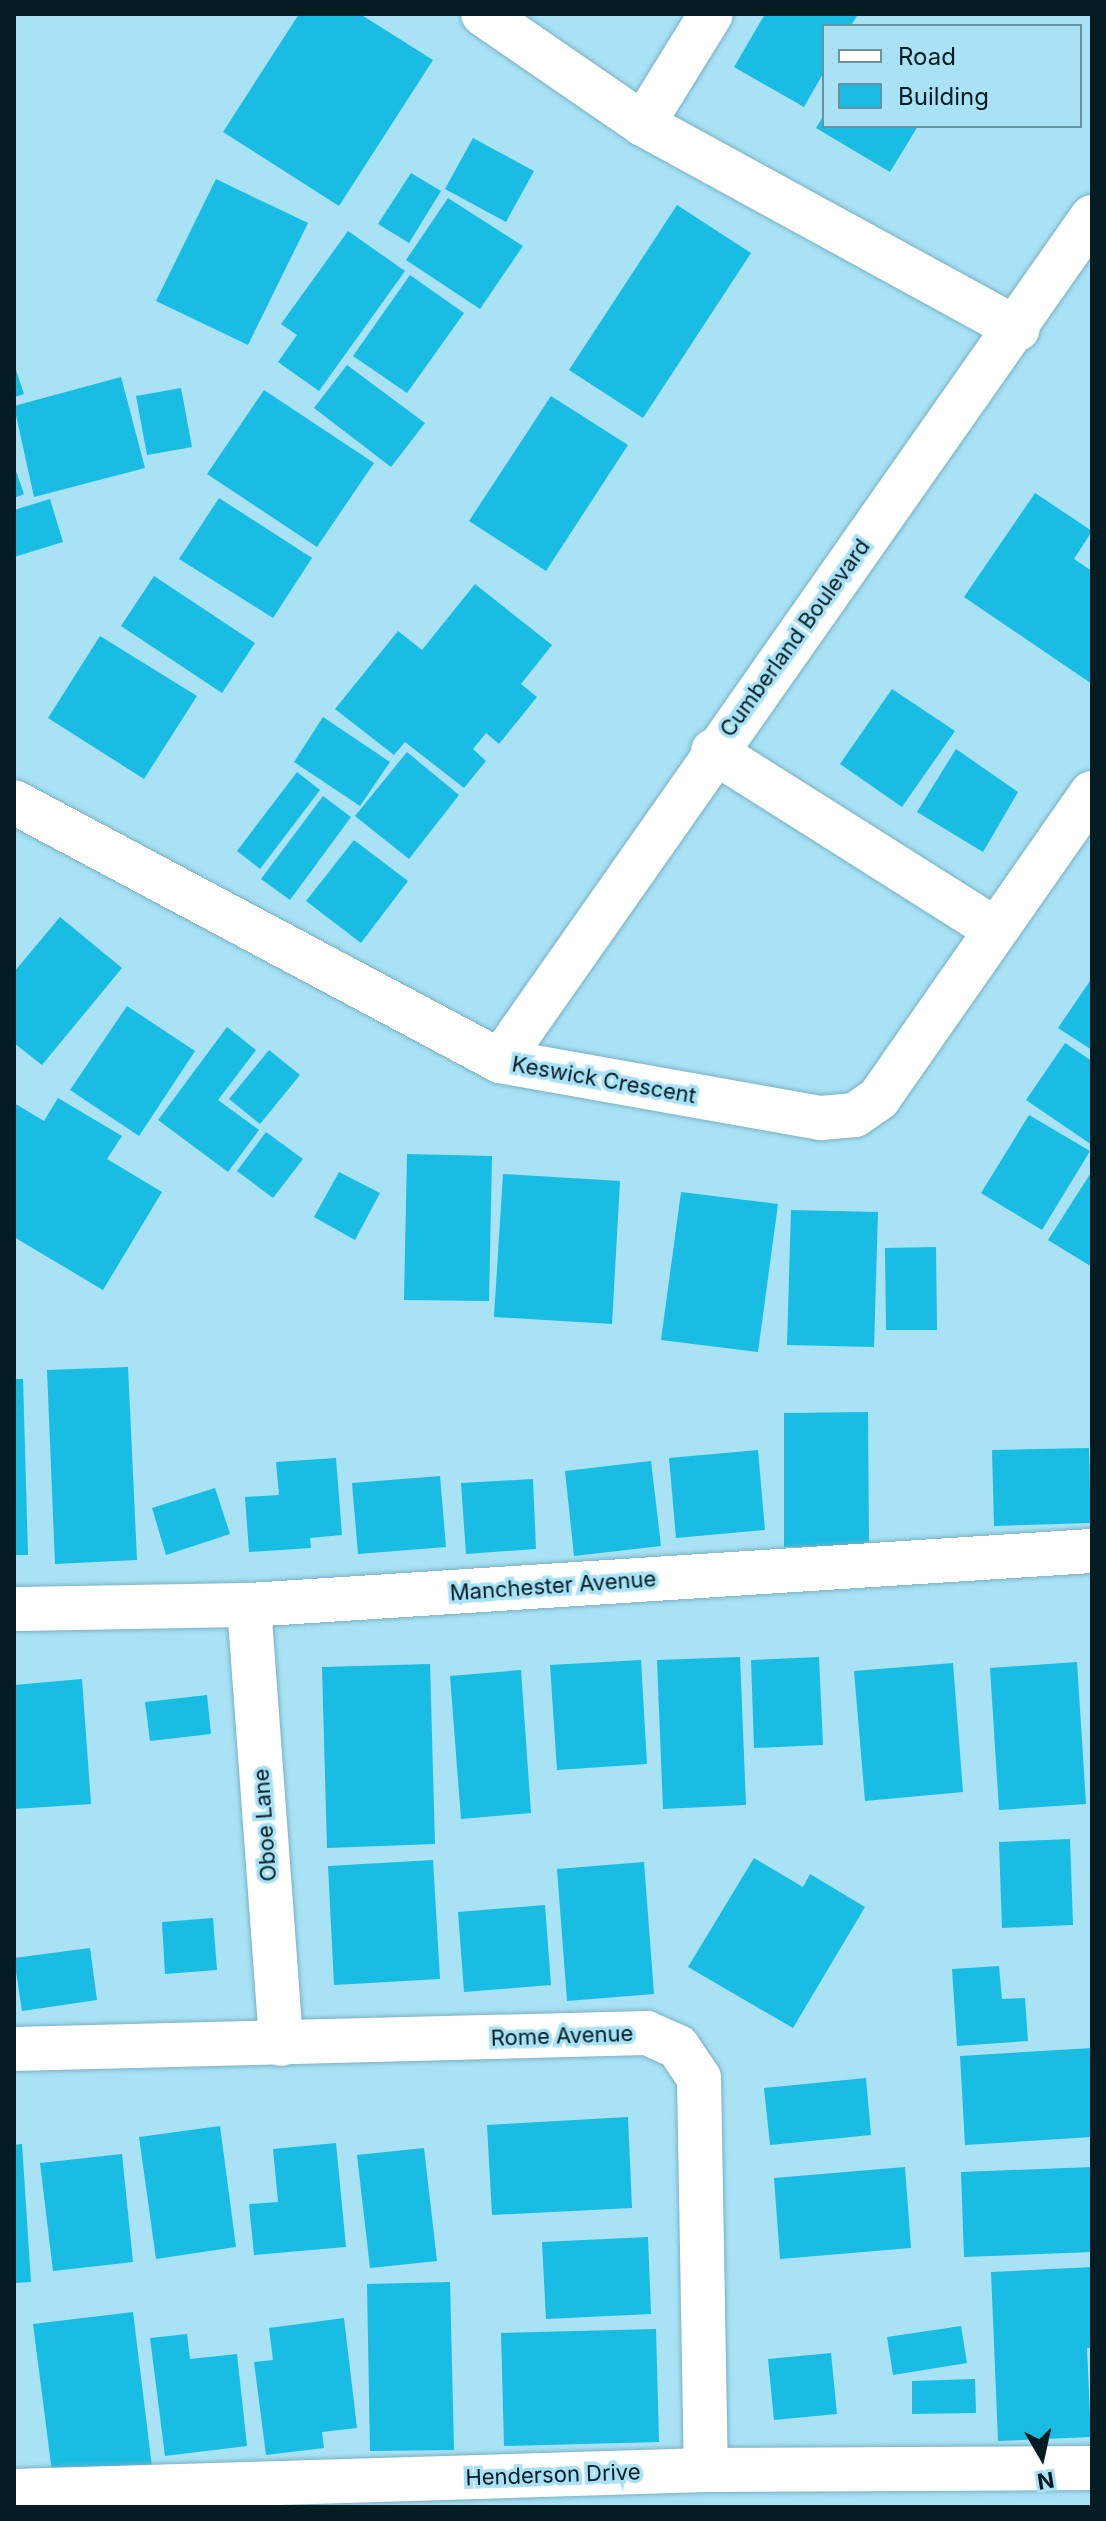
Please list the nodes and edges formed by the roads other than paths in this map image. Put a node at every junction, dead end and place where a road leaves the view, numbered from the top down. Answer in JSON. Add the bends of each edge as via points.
{"nodes":[{"id":1,"x":483,"y":14,"type":"edge"},
{"id":2,"x":711,"y":14,"type":"edge"},
{"id":3,"x":643,"y":124,"type":"junction"},
{"id":4,"x":1092,"y":217,"type":"edge"},
{"id":5,"x":1018,"y":329,"type":"junction"},
{"id":6,"x":713,"y":751,"type":"junction"},
{"id":7,"x":1092,"y":793,"type":"edge"},
{"id":8,"x":14,"y":802,"type":"edge"},
{"id":9,"x":995,"y":929,"type":"junction"},
{"id":10,"x":500,"y":1061,"type":"junction"},
{"id":11,"x":1092,"y":1551,"type":"edge"},
{"id":12,"x":249,"y":1605,"type":"junction"},
{"id":13,"x":14,"y":1609,"type":"edge"},
{"id":14,"x":281,"y":2044,"type":"junction"},
{"id":15,"x":14,"y":2049,"type":"edge"},
{"id":16,"x":1092,"y":2468,"type":"edge"},
{"id":17,"x":706,"y":2470,"type":"junction"},
{"id":18,"x":14,"y":2491,"type":"edge"}],
"edges":[{"from":1,"to":3,"type":"street"},
{"from":2,"to":3,"type":"street"},
{"from":3,"to":5,"type":"street"},
{"from":4,"to":5,"type":"street","name":"Cumberland Boulevard"},
{"from":5,"to":6,"type":"street","name":"Cumberland Boulevard"},
{"from":6,"to":9,"type":"street"},
{"from":6,"to":10,"type":"street","name":"Cumberland Boulevard"},
{"from":7,"to":9,"type":"street","name":"Keswick Crescent"},
{"from":8,"to":10,"type":"street","name":"Keswick Crescent"},
{"from":9,"to":10,"type":"street","name":"Keswick Crescent","via":[[900,1071],[879,1098],[855,1115],[821,1118]]},
{"from":11,"to":12,"type":"street","name":"Manchester Avenue"},
{"from":12,"to":13,"type":"street","name":"Manchester Avenue"},
{"from":12,"to":14,"type":"street","name":"Oboe Lane"},
{"from":14,"to":15,"type":"street","name":"Rome Avenue"},
{"from":14,"to":17,"type":"street","name":"Rome Avenue","via":[[647,2033],[678,2047],[699,2078]]},
{"from":16,"to":17,"type":"street","name":"Henderson Drive"},
{"from":17,"to":18,"type":"street","name":"Henderson Drive"}]}
